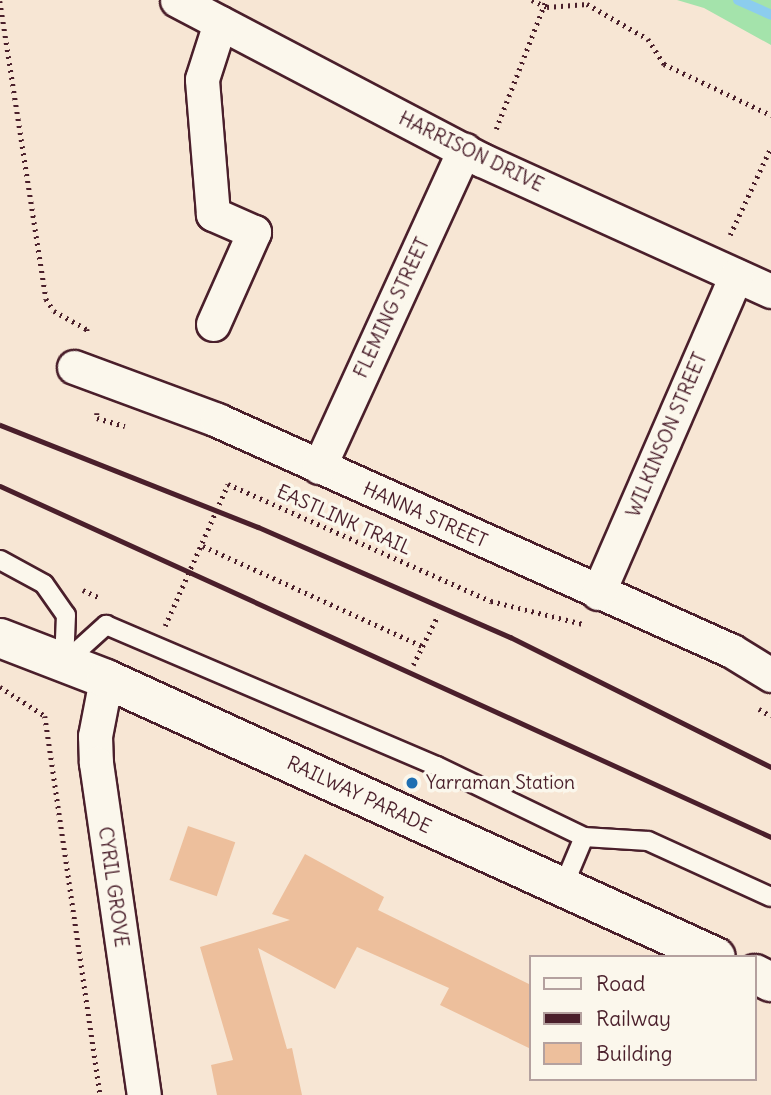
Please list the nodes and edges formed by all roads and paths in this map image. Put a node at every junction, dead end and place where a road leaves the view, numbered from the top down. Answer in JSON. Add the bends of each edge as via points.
{"nodes":[{"id":1,"x":177,"y":0,"type":"edge"},
{"id":2,"x":532,"y":0,"type":"edge"},
{"id":3,"x":546,"y":0,"type":"edge"},
{"id":4,"x":0,"y":1,"type":"edge"},
{"id":5,"x":547,"y":7,"type":"junction"},
{"id":6,"x":220,"y":23,"type":"junction"},
{"id":7,"x":771,"y":115,"type":"edge"},
{"id":8,"x":771,"y":147,"type":"edge"},
{"id":9,"x":473,"y":155,"type":"junction"},
{"id":10,"x":726,"y":271,"type":"junction"},
{"id":11,"x":771,"y":291,"type":"edge"},
{"id":12,"x":213,"y":324,"type":"dead end"},
{"id":13,"x":84,"y":371,"type":"junction"},
{"id":14,"x":97,"y":418,"type":"dead end"},
{"id":15,"x":319,"y":467,"type":"junction"},
{"id":16,"x":203,"y":546,"type":"junction"},
{"id":17,"x":0,"y":560,"type":"edge"},
{"id":18,"x":597,"y":607,"type":"junction"},
{"id":19,"x":438,"y":615,"type":"dead end"},
{"id":20,"x":166,"y":626,"type":"dead end"},
{"id":21,"x":0,"y":638,"type":"edge"},
{"id":22,"x":422,"y":646,"type":"junction"},
{"id":23,"x":64,"y":663,"type":"junction"},
{"id":24,"x":413,"y":665,"type":"dead end"},
{"id":25,"x":771,"y":675,"type":"edge"},
{"id":26,"x":106,"y":679,"type":"junction"},
{"id":27,"x":0,"y":687,"type":"edge"},
{"id":28,"x":584,"y":837,"type":"junction"},
{"id":29,"x":563,"y":887,"type":"junction"},
{"id":30,"x":771,"y":897,"type":"edge"},
{"id":31,"x":712,"y":955,"type":"edge"},
{"id":32,"x":100,"y":1095,"type":"edge"},
{"id":33,"x":144,"y":1095,"type":"edge"}],
"edges":[{"from":1,"to":6,"type":"street","name":"HARRISON DRIVE"},
{"from":2,"to":5,"type":"path"},
{"from":3,"to":5,"type":"path"},
{"from":4,"to":13,"type":"path","via":[[47,299],[54,311],[87,329]]},
{"from":5,"to":7,"type":"path","via":[[587,4],[648,39],[664,64]]},
{"from":5,"to":9,"type":"path"},
{"from":6,"to":9,"type":"street","name":"HARRISON DRIVE"},
{"from":6,"to":12,"type":"street","via":[[202,79],[212,214],[254,232]]},
{"from":8,"to":10,"type":"path"},
{"from":9,"to":10,"type":"street","name":"HARRISON DRIVE"},
{"from":9,"to":15,"type":"street","name":"FLEMING STREET"},
{"from":10,"to":11,"type":"street","name":"HARRISON DRIVE"},
{"from":10,"to":18,"type":"street","name":"WILKINSON STREET"},
{"from":13,"to":14,"type":"path"},
{"from":13,"to":15,"type":"street","name":"HANNA STREET","via":[[202,414]]},
{"from":15,"to":18,"type":"street","name":"HANNA STREET"},
{"from":16,"to":18,"type":"path","name":"EASTLINK TRAIL","bridge":true,"via":[[228,484],[491,601],[577,626]]},
{"from":16,"to":20,"type":"path","name":"EASTLINK TRAIL","bridge":true},
{"from":16,"to":22,"type":"path"},
{"from":17,"to":23,"type":"lane","via":[[44,584],[66,615]]},
{"from":18,"to":25,"type":"street","name":"HANNA STREET","via":[[732,651]]},
{"from":19,"to":22,"type":"path"},
{"from":21,"to":23,"type":"main road","name":"RAILWAY PARADE"},
{"from":22,"to":24,"type":"path"},
{"from":23,"to":26,"type":"main road","name":"RAILWAY PARADE"},
{"from":23,"to":28,"type":"lane","via":[[106,625],[437,766]]},
{"from":26,"to":29,"type":"main road","name":"RAILWAY PARADE"},
{"from":26,"to":33,"type":"street","name":"CYRIL GROVE","via":[[95,736],[96,763]]},
{"from":27,"to":32,"type":"path","via":[[45,716]]},
{"from":28,"to":29,"type":"lane"},
{"from":28,"to":30,"type":"lane","via":[[648,841]]},
{"from":29,"to":31,"type":"main road","name":"RAILWAY PARADE"}]}
